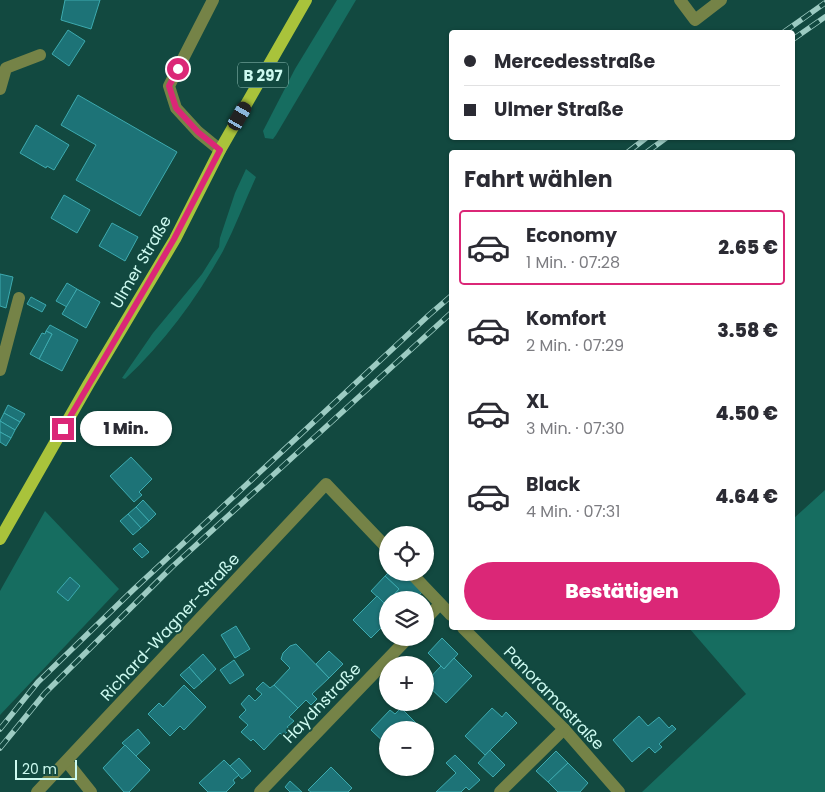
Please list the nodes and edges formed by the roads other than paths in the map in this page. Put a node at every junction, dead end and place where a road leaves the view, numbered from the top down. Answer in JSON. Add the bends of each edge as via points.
{"nodes":[{"id":1,"x":213,"y":0,"type":"edge"},
{"id":2,"x":306,"y":0,"type":"edge"},
{"id":3,"x":680,"y":0,"type":"edge"},
{"id":4,"x":721,"y":0,"type":"edge"},
{"id":5,"x":40,"y":55,"type":"dead end"},
{"id":6,"x":0,"y":89,"type":"edge"},
{"id":7,"x":220,"y":150,"type":"junction"},
{"id":8,"x":18,"y":298,"type":"dead end"},
{"id":9,"x":0,"y":370,"type":"edge"},
{"id":10,"x":0,"y":539,"type":"edge"},
{"id":11,"x":379,"y":540,"type":"edge"},
{"id":12,"x":418,"y":581,"type":"edge"},
{"id":13,"x":440,"y":604,"type":"junction"},
{"id":14,"x":434,"y":610,"type":"edge"},
{"id":15,"x":449,"y":613,"type":"edge"},
{"id":16,"x":465,"y":630,"type":"edge"},
{"id":17,"x":400,"y":646,"type":"edge"},
{"id":18,"x":564,"y":729,"type":"junction"},
{"id":19,"x":67,"y":762,"type":"junction"},
{"id":20,"x":38,"y":792,"type":"edge"},
{"id":21,"x":91,"y":792,"type":"edge"},
{"id":22,"x":260,"y":792,"type":"edge"},
{"id":23,"x":500,"y":792,"type":"edge"},
{"id":24,"x":619,"y":792,"type":"edge"}],
"edges":[{"from":1,"to":7,"type":"street","via":[[169,86],[176,108]]},
{"from":2,"to":7,"type":"main road","name":"Ulmer Straße","number":"B 297"},
{"from":3,"to":4,"type":"street","via":[[694,20]]},
{"from":5,"to":6,"type":"street","via":[[6,68]]},
{"from":7,"to":10,"type":"main road","name":"Ulmer Straße","number":"B 297","via":[[174,239]]},
{"from":8,"to":9,"type":"street"},
{"from":11,"to":19,"type":"street","name":"Richard-Wagner-Straße","via":[[326,484]]},
{"from":12,"to":13,"type":"street"},
{"from":13,"to":14,"type":"street"},
{"from":13,"to":15,"type":"street"},
{"from":16,"to":18,"type":"street","name":"Panoramastraße"},
{"from":17,"to":22,"type":"street","name":"Haydnstraße"},
{"from":18,"to":23,"type":"street"},
{"from":18,"to":24,"type":"street","name":"Panoramastraße"},
{"from":19,"to":20,"type":"street","name":"Richard-Wagner-Straße"},
{"from":19,"to":21,"type":"street"}]}
